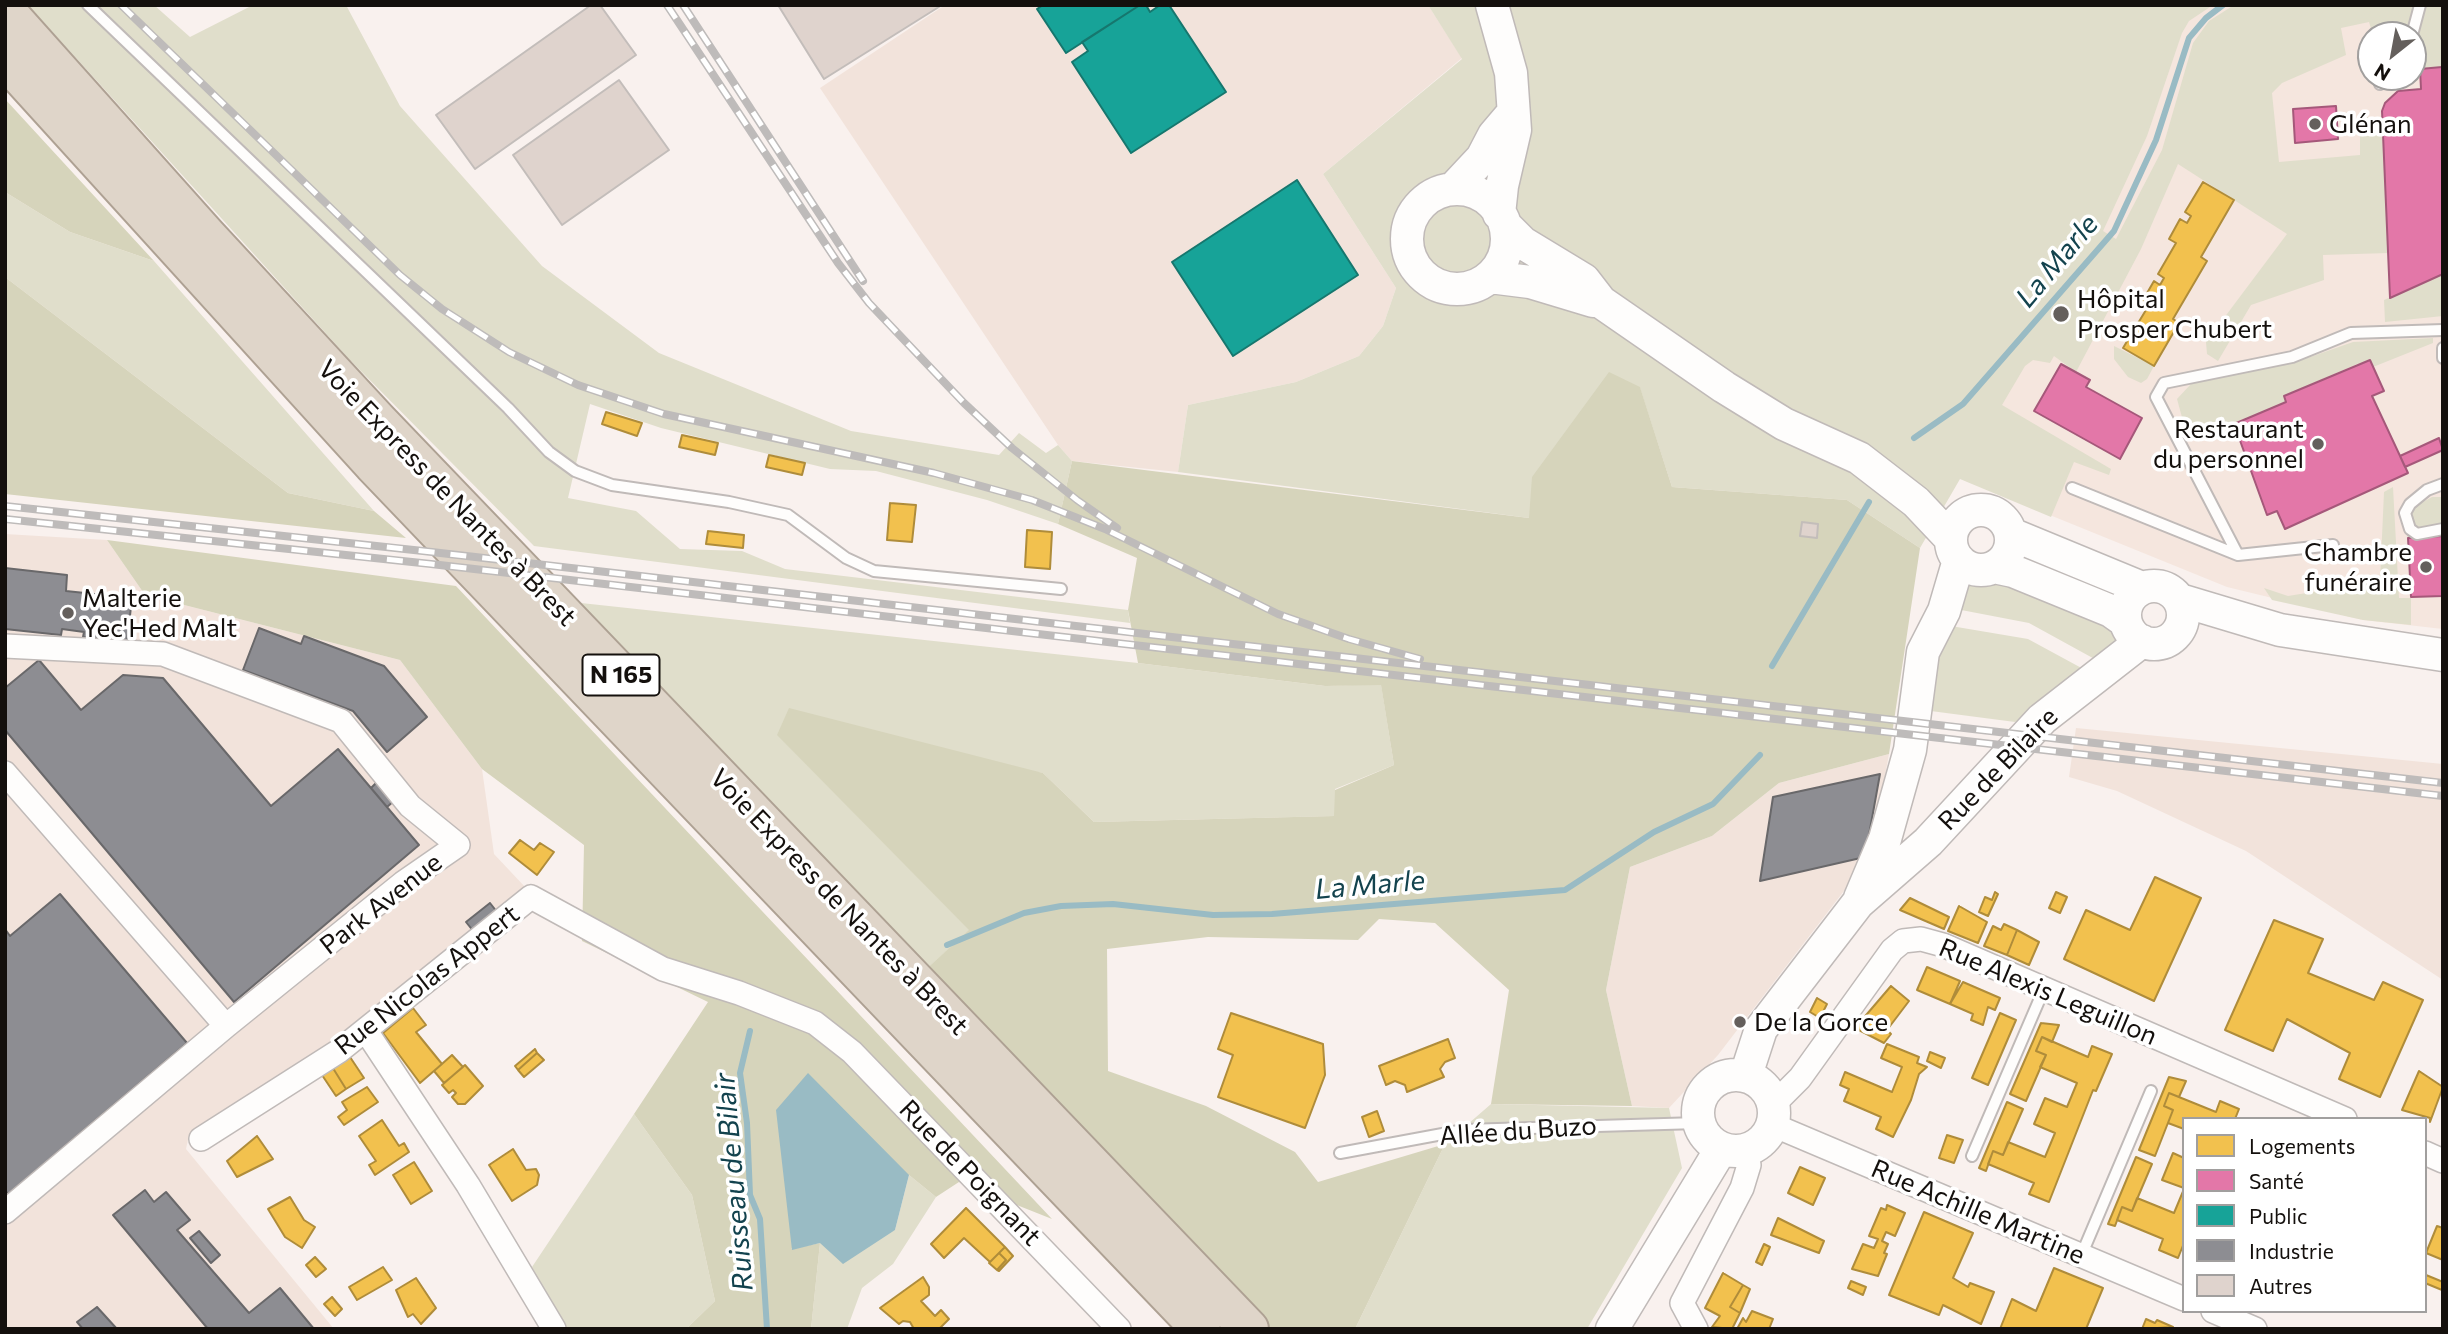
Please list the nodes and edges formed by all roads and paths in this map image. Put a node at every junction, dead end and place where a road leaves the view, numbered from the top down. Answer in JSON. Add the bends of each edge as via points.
{"nodes":[{"id":1,"x":88,"y":5,"type":"edge"},
{"id":2,"x":1492,"y":5,"type":"edge"},
{"id":3,"x":5,"y":10,"type":"edge"},
{"id":4,"x":5,"y":58,"type":"edge"},
{"id":5,"x":1512,"y":114,"type":"junction"},
{"id":6,"x":1453,"y":189,"type":"junction"},
{"id":7,"x":1502,"y":219,"type":"junction"},
{"id":8,"x":1490,"y":277,"type":"junction"},
{"id":9,"x":1601,"y":302,"type":"junction"},
{"id":10,"x":2443,"y":330,"type":"edge"},
{"id":11,"x":2443,"y":348,"type":"edge"},
{"id":12,"x":2443,"y":358,"type":"edge"},
{"id":13,"x":1859,"y":458,"type":"junction"},
{"id":14,"x":2443,"y":484,"type":"edge"},
{"id":15,"x":2072,"y":488,"type":"dead end"},
{"id":16,"x":1971,"y":511,"type":"junction"},
{"id":17,"x":2443,"y":529,"type":"edge"},
{"id":18,"x":2011,"y":534,"type":"junction"},
{"id":19,"x":2333,"y":545,"type":"dead end"},
{"id":20,"x":1955,"y":550,"type":"junction"},
{"id":21,"x":2238,"y":555,"type":"junction"},
{"id":22,"x":1994,"y":567,"type":"junction"},
{"id":23,"x":2142,"y":588,"type":"junction"},
{"id":24,"x":1061,"y":589,"type":"dead end"},
{"id":25,"x":2181,"y":612,"type":"junction"},
{"id":26,"x":2134,"y":631,"type":"junction"},
{"id":27,"x":5,"y":646,"type":"edge"},
{"id":28,"x":2443,"y":655,"type":"edge"},
{"id":29,"x":5,"y":774,"type":"edge"},
{"id":30,"x":1858,"y":903,"type":"junction"},
{"id":31,"x":2044,"y":989,"type":"junction"},
{"id":32,"x":815,"y":1023,"type":"joint"},
{"id":33,"x":226,"y":1026,"type":"junction"},
{"id":34,"x":366,"y":1031,"type":"junction"},
{"id":35,"x":1746,"y":1075,"type":"junction"},
{"id":36,"x":2151,"y":1091,"type":"dead end"},
{"id":37,"x":1773,"y":1115,"type":"junction"},
{"id":38,"x":2340,"y":1117,"type":"edge"},
{"id":39,"x":1699,"y":1123,"type":"junction"},
{"id":40,"x":201,"y":1139,"type":"dead end"},
{"id":41,"x":1733,"y":1150,"type":"junction"},
{"id":42,"x":1340,"y":1153,"type":"dead end"},
{"id":43,"x":2427,"y":1154,"type":"edge"},
{"id":44,"x":1972,"y":1156,"type":"dead end"},
{"id":45,"x":2443,"y":1161,"type":"edge"},
{"id":46,"x":5,"y":1212,"type":"edge"},
{"id":47,"x":2081,"y":1256,"type":"junction"},
{"id":48,"x":2182,"y":1298,"type":"edge"},
{"id":49,"x":2218,"y":1313,"type":"edge"},
{"id":50,"x":554,"y":1329,"type":"edge"},
{"id":51,"x":1119,"y":1329,"type":"edge"},
{"id":52,"x":1201,"y":1329,"type":"edge"},
{"id":53,"x":1249,"y":1329,"type":"edge"},
{"id":54,"x":1612,"y":1329,"type":"edge"},
{"id":55,"x":1696,"y":1329,"type":"edge"},
{"id":56,"x":2255,"y":1329,"type":"edge"}],
"edges":[{"from":1,"to":24,"type":"lane","via":[[549,452],[575,471],[612,485],[788,515],[846,558],[874,571]]},
{"from":2,"to":5,"type":"street","via":[[1511,73]]},
{"from":3,"to":53,"type":"highway","name":"Voie Express de Nantes à Brest","number":"N 165","via":[[352,394]]},
{"from":4,"to":52,"type":"highway","name":"Voie Express de Nantes à Brest","number":"N 165","via":[[373,464]]},
{"from":5,"to":6,"type":"street","via":[[1482,158]]},
{"from":5,"to":7,"type":"street","via":[[1515,130],[1502,186]]},
{"from":6,"to":7,"type":"street","via":[[1480,194]]},
{"from":6,"to":8,"type":"street","via":[[1430,196],[1417,208],[1408,227],[1407,247],[1415,267],[1430,281],[1449,289],[1471,287]]},
{"from":7,"to":8,"type":"street","via":[[1505,253]]},
{"from":7,"to":9,"type":"street","via":[[1523,243],[1584,281]]},
{"from":8,"to":9,"type":"street","via":[[1530,282]]},
{"from":9,"to":13,"type":"street","via":[[1774,418]]},
{"from":10,"to":21,"type":"lane","via":[[2351,333],[2292,356],[2164,383],[2156,397]]},
{"from":11,"to":12,"type":"lane"},
{"from":13,"to":16,"type":"street","via":[[1867,457]]},
{"from":13,"to":20,"type":"street","via":[[1916,502]]},
{"from":14,"to":17,"type":"lane","via":[[2427,490],[2405,513],[2410,529],[2417,534]]},
{"from":15,"to":21,"type":"lane"},
{"from":16,"to":18,"type":"street","via":[[1996,513]]},
{"from":16,"to":20,"type":"street","via":[[1956,522]]},
{"from":18,"to":22,"type":"street","via":[[2008,553]]},
{"from":18,"to":23,"type":"street"},
{"from":19,"to":21,"type":"lane"},
{"from":20,"to":22,"type":"street","via":[[1972,569]]},
{"from":20,"to":30,"type":"street","name":"Rue de Bilaire","via":[[1944,611],[1923,652],[1910,750],[1885,839]]},
{"from":22,"to":26,"type":"street","via":[[2111,611]]},
{"from":23,"to":25,"type":"street","via":[[2161,586]]},
{"from":23,"to":26,"type":"street","via":[[2128,601]]},
{"from":25,"to":26,"type":"street","via":[[2170,639],[2161,643]]},
{"from":25,"to":28,"type":"street"},
{"from":26,"to":30,"type":"street","name":"Rue de Bilaire","via":[[2042,719],[1928,842]]},
{"from":27,"to":33,"type":"street","name":"Park Avenue","via":[[163,654],[341,721],[410,806],[458,845],[402,883]]},
{"from":29,"to":33,"type":"street"},
{"from":30,"to":35,"type":"street","name":"Rue de Bilaire","via":[[1761,1029]]},
{"from":31,"to":37,"type":"street","name":"Rue Alexis Leguillon","via":[[1943,945],[1921,939],[1903,941]]},
{"from":31,"to":38,"type":"street","name":"Rue Alexis Leguillon"},
{"from":31,"to":44,"type":"lane"},
{"from":32,"to":34,"type":"street","name":"Rue Nicolas Appert","via":[[663,969],[531,897]]},
{"from":32,"to":51,"type":"street","name":"Rue de Poignant","via":[[861,1062]]},
{"from":33,"to":46,"type":"street","name":"Park Avenue"},
{"from":34,"to":40,"type":"street","name":"Rue Nicolas Appert"},
{"from":34,"to":50,"type":"street","via":[[468,1185]]},
{"from":35,"to":37,"type":"street","via":[[1762,1084]]},
{"from":35,"to":39,"type":"street","via":[[1728,1075],[1710,1084],[1698,1103]]},
{"from":36,"to":47,"type":"lane"},
{"from":37,"to":41,"type":"street","via":[[1764,1140]]},
{"from":37,"to":47,"type":"street","name":"Rue Achille Martine"},
{"from":39,"to":41,"type":"street","via":[[1706,1137]]},
{"from":39,"to":42,"type":"lane","name":"Allée du Buzo","via":[[1464,1130]]},
{"from":41,"to":54,"type":"street"},
{"from":41,"to":55,"type":"street","via":[[1749,1165],[1742,1188],[1682,1303]]},
{"from":43,"to":45,"type":"street"},
{"from":47,"to":48,"type":"street","name":"Rue Achille Martine"},
{"from":49,"to":56,"type":"street"}]}
